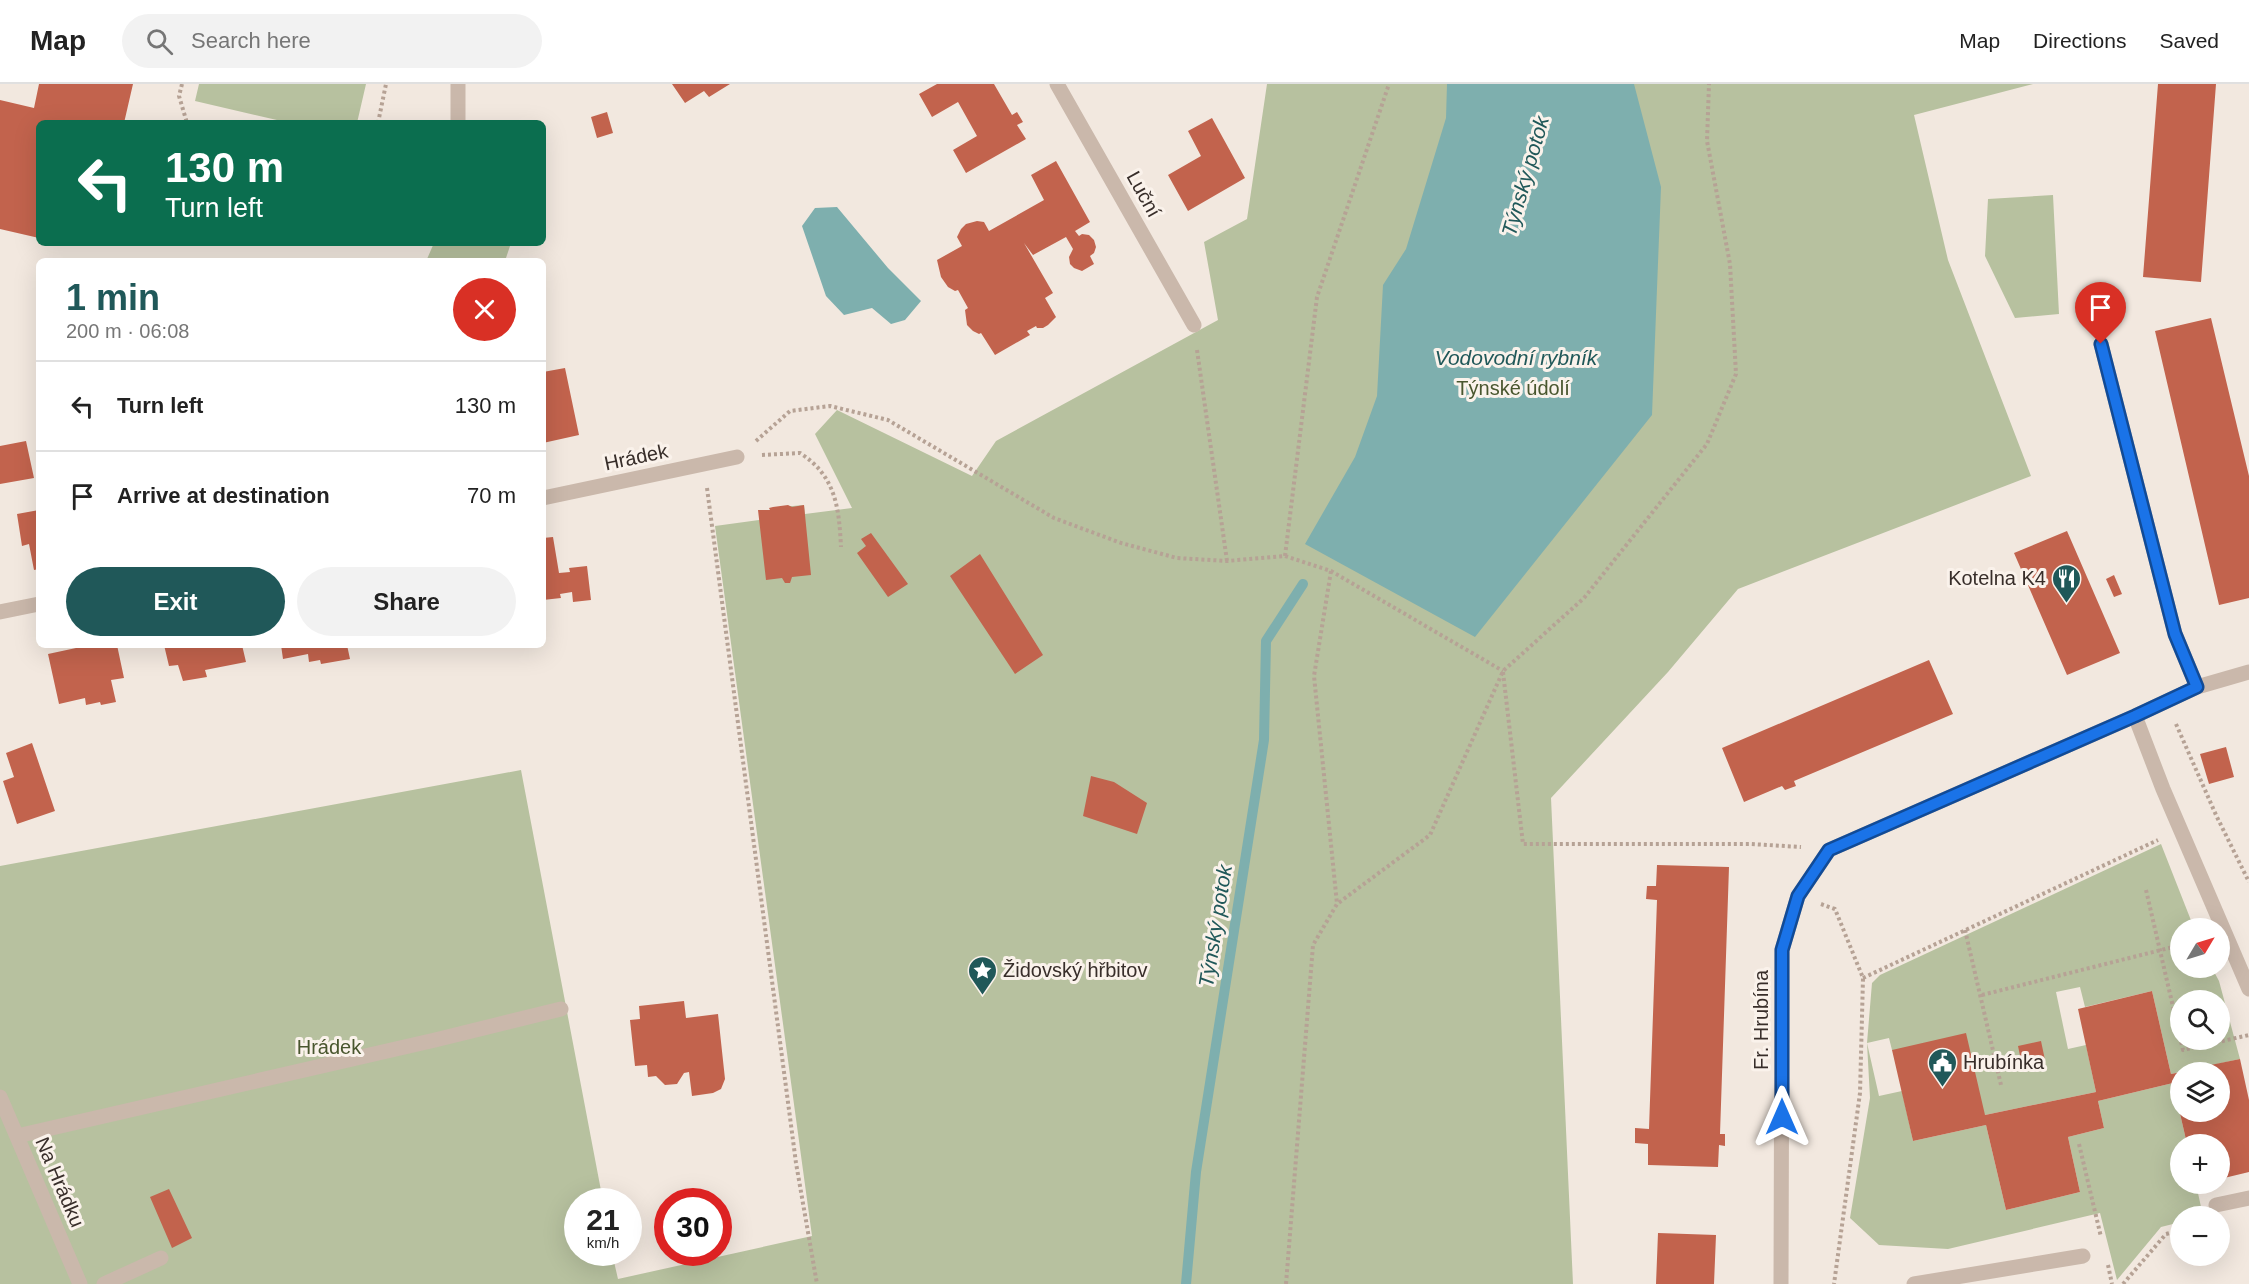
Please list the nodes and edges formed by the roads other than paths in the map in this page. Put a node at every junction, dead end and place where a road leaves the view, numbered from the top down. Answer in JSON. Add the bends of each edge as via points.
{"nodes":[{"id":1,"x":458,"y":84,"type":"edge"},
{"id":2,"x":1057,"y":84,"type":"edge"},
{"id":3,"x":458,"y":120,"type":"edge"},
{"id":4,"x":1194,"y":325,"type":"road end"},
{"id":5,"x":2101,"y":344,"type":"dead end"},
{"id":6,"x":737,"y":457,"type":"road end"},
{"id":7,"x":546,"y":497,"type":"edge"},
{"id":8,"x":36,"y":605,"type":"edge"},
{"id":9,"x":0,"y":612,"type":"edge"},
{"id":10,"x":2249,"y":672,"type":"edge"},
{"id":11,"x":2197,"y":687,"type":"junction"},
{"id":12,"x":2135,"y":716,"type":"junction"},
{"id":13,"x":2249,"y":989,"type":"edge"},
{"id":14,"x":561,"y":1009,"type":"dead end"},
{"id":15,"x":0,"y":1097,"type":"edge"},
{"id":16,"x":17,"y":1136,"type":"junction"},
{"id":17,"x":2249,"y":1198,"type":"edge"},
{"id":18,"x":2216,"y":1205,"type":"dead end"},
{"id":19,"x":2084,"y":1256,"type":"dead end"},
{"id":20,"x":161,"y":1258,"type":"dead end"},
{"id":21,"x":80,"y":1284,"type":"edge"},
{"id":22,"x":104,"y":1284,"type":"edge"},
{"id":23,"x":1781,"y":1284,"type":"edge"},
{"id":24,"x":1914,"y":1284,"type":"edge"}],
"edges":[{"from":1,"to":3,"type":"street"},
{"from":2,"to":4,"type":"street","name":"Luční"},
{"from":5,"to":11,"type":"street","via":[[2175,634]]},
{"from":6,"to":7,"type":"street","name":"Hrádek"},
{"from":8,"to":9,"type":"street"},
{"from":10,"to":11,"type":"street"},
{"from":11,"to":12,"type":"street"},
{"from":12,"to":13,"type":"street"},
{"from":12,"to":23,"type":"street","name":"Fr. Hrubína","via":[[1829,850],[1798,896],[1782,950]]},
{"from":14,"to":16,"type":"street"},
{"from":15,"to":16,"type":"street","name":"Na Hrádku"},
{"from":16,"to":21,"type":"street","name":"Na Hrádku"},
{"from":17,"to":18,"type":"street"},
{"from":19,"to":24,"type":"street"},
{"from":20,"to":22,"type":"street"}]}
